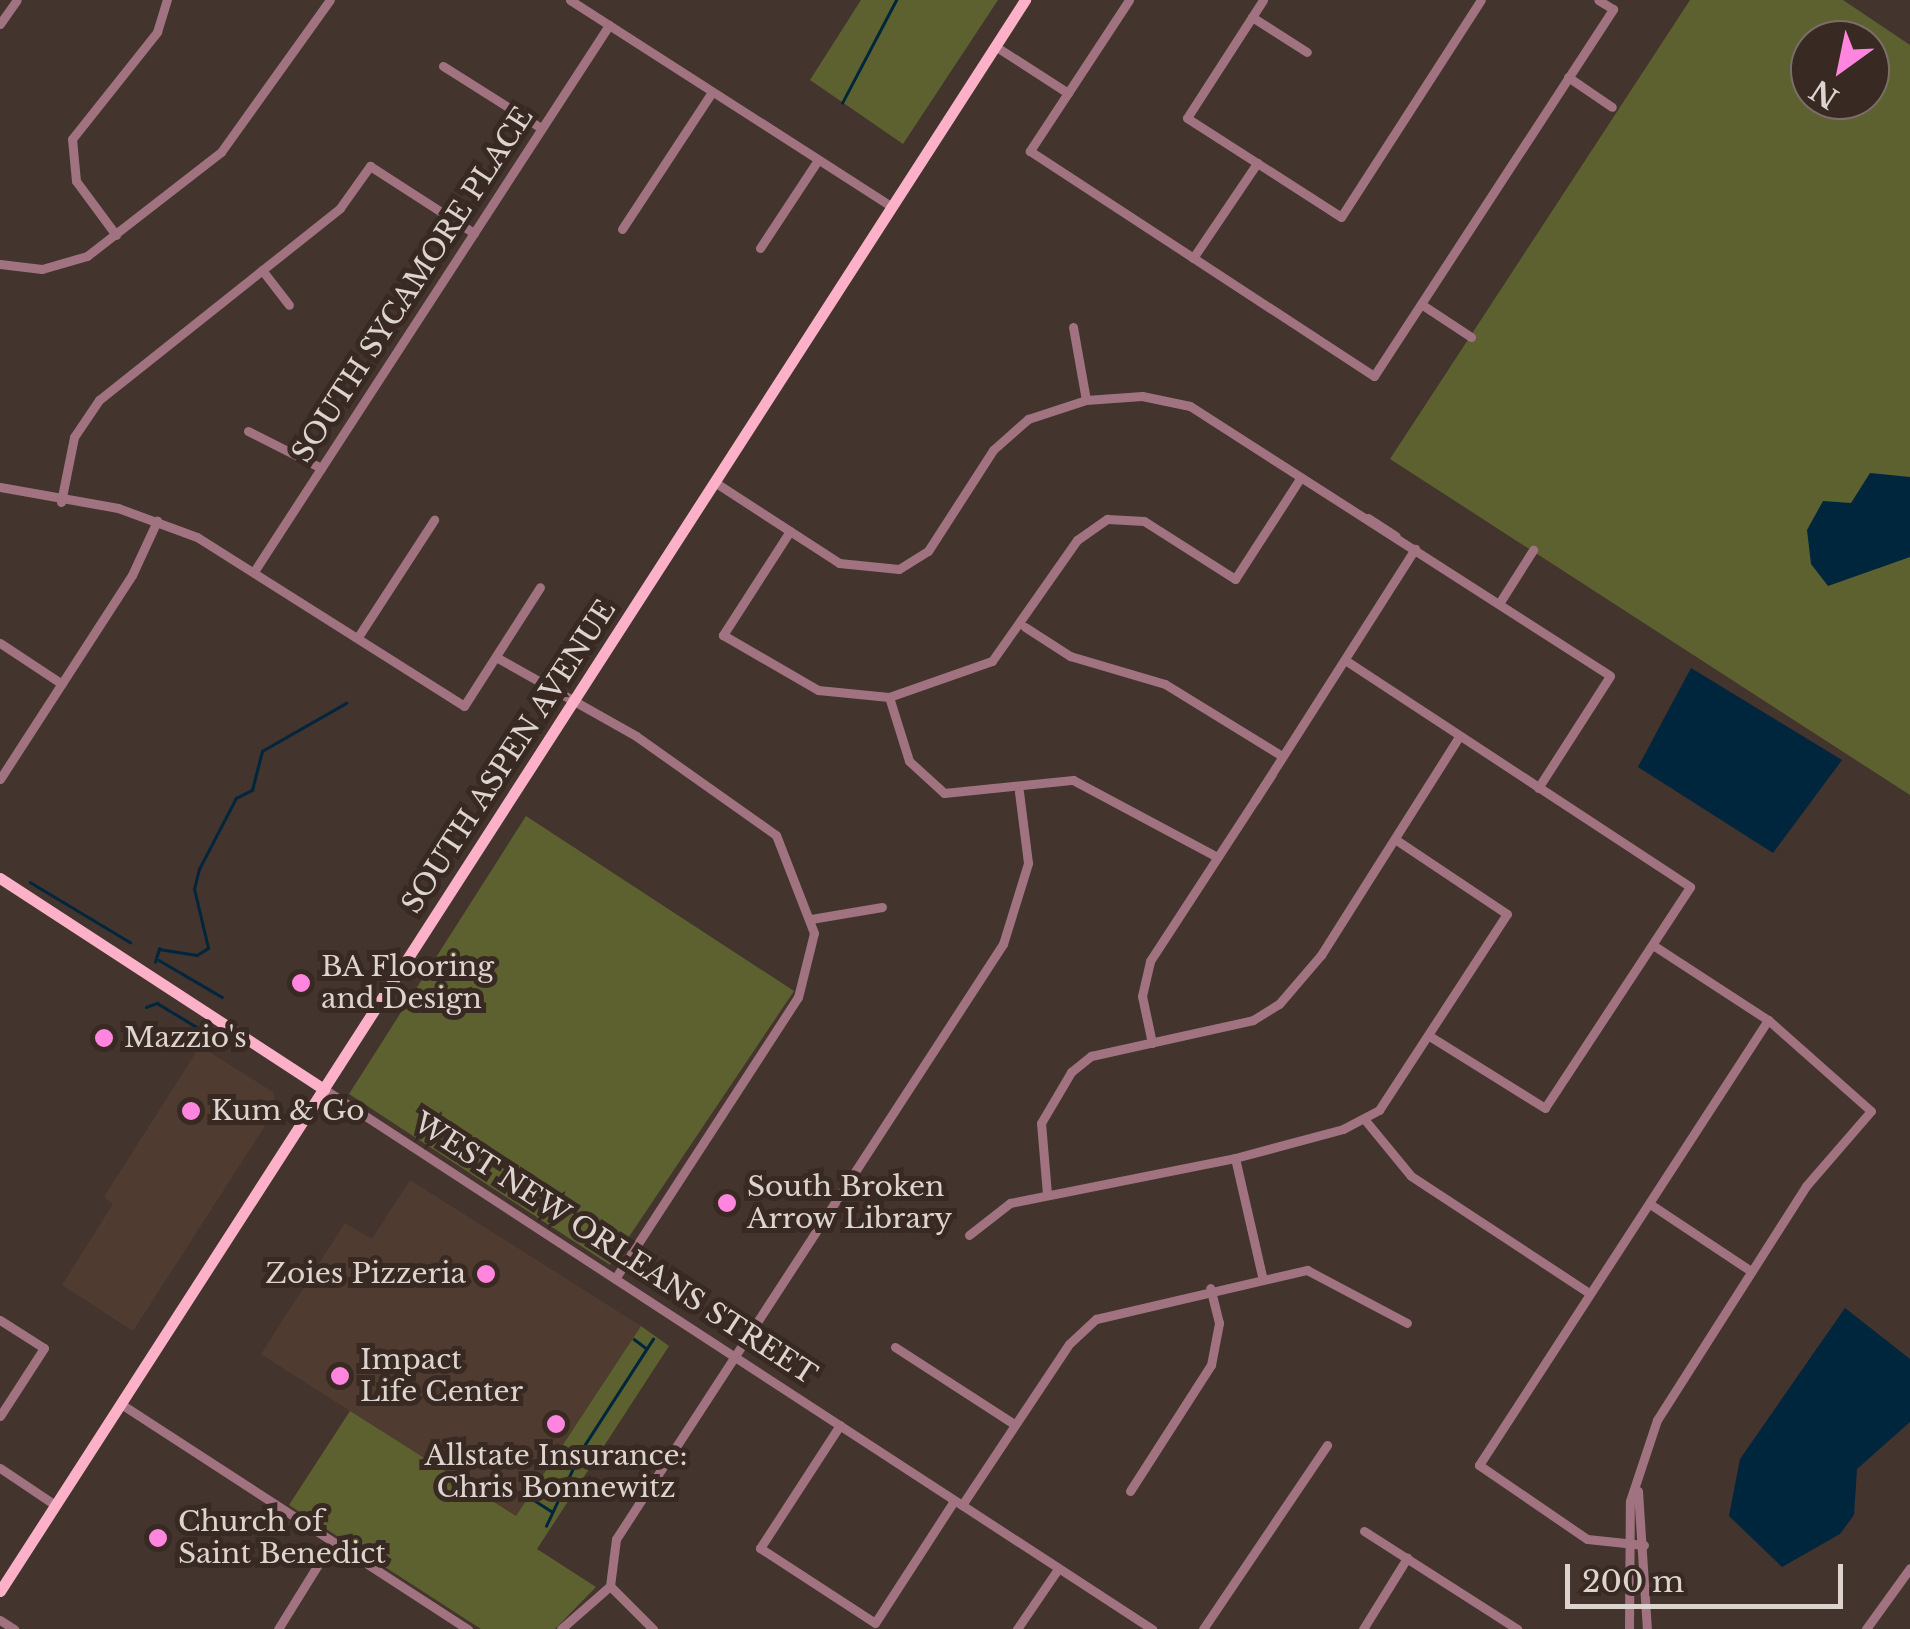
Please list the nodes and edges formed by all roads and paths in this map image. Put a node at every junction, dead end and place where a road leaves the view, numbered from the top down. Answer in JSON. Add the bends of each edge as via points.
{"nodes":[{"id":1,"x":16,"y":0,"type":"edge"},
{"id":2,"x":168,"y":0,"type":"edge"},
{"id":3,"x":330,"y":0,"type":"edge"},
{"id":4,"x":570,"y":0,"type":"edge"},
{"id":5,"x":1024,"y":0,"type":"edge"},
{"id":6,"x":1128,"y":0,"type":"edge"},
{"id":7,"x":1263,"y":0,"type":"edge"},
{"id":8,"x":1481,"y":0,"type":"edge"},
{"id":9,"x":1598,"y":0,"type":"edge"},
{"id":10,"x":1252,"y":16,"type":"junction"},
{"id":11,"x":0,"y":24,"type":"edge"},
{"id":12,"x":609,"y":25,"type":"junction"},
{"id":13,"x":995,"y":46,"type":"junction"},
{"id":14,"x":1307,"y":52,"type":"dead end"},
{"id":15,"x":444,"y":66,"type":"dead end"},
{"id":16,"x":1568,"y":77,"type":"junction"},
{"id":17,"x":712,"y":92,"type":"junction"},
{"id":18,"x":1068,"y":94,"type":"junction"},
{"id":19,"x":1612,"y":107,"type":"dead end"},
{"id":20,"x":541,"y":128,"type":"junction"},
{"id":21,"x":818,"y":160,"type":"junction"},
{"id":22,"x":1256,"y":162,"type":"junction"},
{"id":23,"x":892,"y":207,"type":"junction"},
{"id":24,"x":622,"y":229,"type":"dead end"},
{"id":25,"x":474,"y":233,"type":"junction"},
{"id":26,"x":116,"y":234,"type":"junction"},
{"id":27,"x":760,"y":248,"type":"dead end"},
{"id":28,"x":1193,"y":258,"type":"junction"},
{"id":29,"x":0,"y":266,"type":"edge"},
{"id":30,"x":262,"y":270,"type":"junction"},
{"id":31,"x":1421,"y":304,"type":"junction"},
{"id":32,"x":290,"y":305,"type":"dead end"},
{"id":33,"x":1074,"y":328,"type":"dead end"},
{"id":34,"x":1471,"y":337,"type":"dead end"},
{"id":35,"x":1086,"y":400,"type":"junction"},
{"id":36,"x":248,"y":431,"type":"dead end"},
{"id":37,"x":321,"y":468,"type":"junction"},
{"id":38,"x":1302,"y":477,"type":"junction"},
{"id":39,"x":716,"y":483,"type":"junction"},
{"id":40,"x":0,"y":487,"type":"edge"},
{"id":41,"x":60,"y":502,"type":"junction"},
{"id":42,"x":434,"y":520,"type":"dead end"},
{"id":43,"x":157,"y":521,"type":"junction"},
{"id":44,"x":790,"y":531,"type":"junction"},
{"id":45,"x":1415,"y":548,"type":"junction"},
{"id":46,"x":1533,"y":550,"type":"dead end"},
{"id":47,"x":255,"y":570,"type":"junction"},
{"id":48,"x":540,"y":587,"type":"dead end"},
{"id":49,"x":1500,"y":602,"type":"junction"},
{"id":50,"x":1025,"y":626,"type":"junction"},
{"id":51,"x":358,"y":638,"type":"junction"},
{"id":52,"x":0,"y":644,"type":"edge"},
{"id":53,"x":496,"y":657,"type":"junction"},
{"id":54,"x":1345,"y":660,"type":"junction"},
{"id":55,"x":62,"y":684,"type":"junction"},
{"id":56,"x":889,"y":696,"type":"junction"},
{"id":57,"x":574,"y":702,"type":"junction"},
{"id":58,"x":1459,"y":737,"type":"junction"},
{"id":59,"x":1282,"y":756,"type":"junction"},
{"id":60,"x":0,"y":779,"type":"edge"},
{"id":61,"x":1538,"y":788,"type":"junction"},
{"id":62,"x":1019,"y":792,"type":"junction"},
{"id":63,"x":1395,"y":840,"type":"junction"},
{"id":64,"x":1217,"y":858,"type":"junction"},
{"id":65,"x":0,"y":878,"type":"edge"},
{"id":66,"x":882,"y":908,"type":"dead end"},
{"id":67,"x":811,"y":918,"type":"junction"},
{"id":68,"x":1654,"y":945,"type":"junction"},
{"id":69,"x":1768,"y":1020,"type":"junction"},
{"id":70,"x":1431,"y":1037,"type":"junction"},
{"id":71,"x":1152,"y":1043,"type":"junction"},
{"id":72,"x":324,"y":1089,"type":"junction"},
{"id":73,"x":1365,"y":1120,"type":"junction"},
{"id":74,"x":1235,"y":1158,"type":"junction"},
{"id":75,"x":1047,"y":1194,"type":"junction"},
{"id":76,"x":1653,"y":1206,"type":"junction"},
{"id":77,"x":969,"y":1235,"type":"dead end"},
{"id":78,"x":1750,"y":1271,"type":"junction"},
{"id":79,"x":1262,"y":1276,"type":"junction"},
{"id":80,"x":615,"y":1279,"type":"junction"},
{"id":81,"x":1210,"y":1288,"type":"junction"},
{"id":82,"x":1589,"y":1293,"type":"junction"},
{"id":83,"x":0,"y":1320,"type":"edge"},
{"id":84,"x":1407,"y":1323,"type":"dead end"},
{"id":85,"x":894,"y":1347,"type":"dead end"},
{"id":86,"x":736,"y":1356,"type":"junction"},
{"id":87,"x":121,"y":1404,"type":"junction"},
{"id":88,"x":0,"y":1416,"type":"edge"},
{"id":89,"x":1014,"y":1424,"type":"junction"},
{"id":90,"x":840,"y":1425,"type":"junction"},
{"id":91,"x":1327,"y":1445,"type":"dead end"},
{"id":92,"x":0,"y":1468,"type":"edge"},
{"id":93,"x":1638,"y":1490,"type":"junction"},
{"id":94,"x":1130,"y":1491,"type":"dead end"},
{"id":95,"x":958,"y":1503,"type":"junction"},
{"id":96,"x":56,"y":1505,"type":"junction"},
{"id":97,"x":1364,"y":1531,"type":"dead end"},
{"id":98,"x":332,"y":1542,"type":"junction"},
{"id":99,"x":1626,"y":1544,"type":"junction"},
{"id":100,"x":1644,"y":1544,"type":"junction"},
{"id":101,"x":1407,"y":1558,"type":"junction"},
{"id":102,"x":1058,"y":1568,"type":"junction"},
{"id":103,"x":1910,"y":1568,"type":"edge"},
{"id":104,"x":610,"y":1586,"type":"junction"},
{"id":105,"x":0,"y":1591,"type":"edge"},
{"id":106,"x":0,"y":1620,"type":"edge"},
{"id":107,"x":14,"y":1629,"type":"edge"},
{"id":108,"x":278,"y":1629,"type":"edge"},
{"id":109,"x":468,"y":1629,"type":"edge"},
{"id":110,"x":561,"y":1629,"type":"edge"},
{"id":111,"x":653,"y":1629,"type":"edge"},
{"id":112,"x":1017,"y":1629,"type":"edge"},
{"id":113,"x":1152,"y":1629,"type":"edge"},
{"id":114,"x":1203,"y":1629,"type":"edge"},
{"id":115,"x":1363,"y":1629,"type":"edge"},
{"id":116,"x":1517,"y":1629,"type":"edge"},
{"id":117,"x":1629,"y":1629,"type":"edge"},
{"id":118,"x":1647,"y":1629,"type":"edge"},
{"id":119,"x":1866,"y":1629,"type":"edge"}],
"edges":[{"from":1,"to":11,"type":"street"},
{"from":2,"to":26,"type":"street","via":[[157,32],[72,140],[76,181]]},
{"from":3,"to":26,"type":"street","via":[[238,134]]},
{"from":4,"to":12,"type":"street"},
{"from":5,"to":13,"type":"main road","name":"SOUTH ASPEN AVENUE"},
{"from":6,"to":18,"type":"street"},
{"from":7,"to":10,"type":"street"},
{"from":8,"to":22,"type":"street","via":[[1341,217]]},
{"from":9,"to":16,"type":"street","via":[[1612,9]]},
{"from":10,"to":14,"type":"street"},
{"from":10,"to":22,"type":"street","via":[[1187,118]]},
{"from":12,"to":17,"type":"street"},
{"from":12,"to":20,"type":"street","name":"SOUTH SYCAMORE PLACE"},
{"from":13,"to":18,"type":"street"},
{"from":13,"to":23,"type":"main road","name":"SOUTH ASPEN AVENUE"},
{"from":15,"to":20,"type":"street"},
{"from":16,"to":19,"type":"street"},
{"from":16,"to":31,"type":"street"},
{"from":17,"to":21,"type":"street"},
{"from":17,"to":24,"type":"street"},
{"from":18,"to":28,"type":"street","via":[[1030,151]]},
{"from":20,"to":25,"type":"street","name":"SOUTH SYCAMORE PLACE"},
{"from":21,"to":23,"type":"street"},
{"from":21,"to":27,"type":"street"},
{"from":22,"to":28,"type":"street"},
{"from":23,"to":39,"type":"main road","name":"SOUTH ASPEN AVENUE"},
{"from":25,"to":30,"type":"street","via":[[370,166],[340,208]]},
{"from":25,"to":37,"type":"street","name":"SOUTH SYCAMORE PLACE"},
{"from":26,"to":29,"type":"street","via":[[66,265]]},
{"from":28,"to":31,"type":"street","via":[[1374,376]]},
{"from":30,"to":32,"type":"street"},
{"from":30,"to":41,"type":"street","via":[[92,407],[69,452]]},
{"from":31,"to":34,"type":"street"},
{"from":33,"to":35,"type":"street"},
{"from":35,"to":38,"type":"street","via":[[1142,396],[1190,406]]},
{"from":35,"to":44,"type":"street","via":[[1028,419],[992,450],[928,551],[898,568],[839,564]]},
{"from":36,"to":37,"type":"street"},
{"from":37,"to":47,"type":"street","name":"SOUTH SYCAMORE PLACE"},
{"from":38,"to":45,"type":"street"},
{"from":38,"to":50,"type":"street","via":[[1235,580],[1144,521],[1107,519],[1076,540]]},
{"from":39,"to":44,"type":"street"},
{"from":39,"to":57,"type":"main road","name":"SOUTH ASPEN AVENUE"},
{"from":40,"to":41,"type":"street"},
{"from":41,"to":43,"type":"street"},
{"from":42,"to":51,"type":"street"},
{"from":43,"to":47,"type":"street"},
{"from":43,"to":55,"type":"street"},
{"from":44,"to":56,"type":"street","via":[[723,635],[818,690]]},
{"from":45,"to":49,"type":"street"},
{"from":45,"to":54,"type":"street"},
{"from":46,"to":49,"type":"street"},
{"from":47,"to":51,"type":"street"},
{"from":48,"to":53,"type":"street"},
{"from":49,"to":61,"type":"street","via":[[1610,676]]},
{"from":50,"to":56,"type":"street","via":[[992,661]]},
{"from":50,"to":59,"type":"street","via":[[1070,656],[1166,684]]},
{"from":51,"to":53,"type":"street","via":[[464,706]]},
{"from":52,"to":55,"type":"street"},
{"from":53,"to":57,"type":"street"},
{"from":54,"to":58,"type":"street"},
{"from":54,"to":59,"type":"street"},
{"from":55,"to":60,"type":"street"},
{"from":56,"to":62,"type":"street","via":[[910,761],[944,793]]},
{"from":57,"to":67,"type":"street","via":[[776,835]]},
{"from":57,"to":72,"type":"main road","name":"SOUTH ASPEN AVENUE"},
{"from":58,"to":61,"type":"street"},
{"from":58,"to":63,"type":"street"},
{"from":59,"to":64,"type":"street"},
{"from":61,"to":68,"type":"street","via":[[1690,887]]},
{"from":62,"to":64,"type":"street","via":[[1073,780]]},
{"from":62,"to":86,"type":"street","via":[[1028,863],[1014,923]]},
{"from":63,"to":70,"type":"street","via":[[1507,914]]},
{"from":63,"to":71,"type":"street","via":[[1280,1004],[1253,1020]]},
{"from":64,"to":71,"type":"street","via":[[1150,961],[1142,996]]},
{"from":65,"to":72,"type":"main road","name":"WEST NEW ORLEANS STREET"},
{"from":66,"to":67,"type":"street"},
{"from":67,"to":80,"type":"street","via":[[812,964]]},
{"from":68,"to":69,"type":"street"},
{"from":68,"to":70,"type":"street","via":[[1545,1108]]},
{"from":69,"to":76,"type":"street"},
{"from":69,"to":78,"type":"street","via":[[1871,1111]]},
{"from":70,"to":73,"type":"street"},
{"from":71,"to":75,"type":"street","via":[[1092,1056],[1052,1099],[1041,1124]]},
{"from":72,"to":80,"type":"street","name":"WEST NEW ORLEANS STREET"},
{"from":72,"to":87,"type":"main road","name":"SOUTH ASPEN AVENUE"},
{"from":73,"to":74,"type":"street"},
{"from":73,"to":82,"type":"street","via":[[1411,1176]]},
{"from":74,"to":75,"type":"street"},
{"from":74,"to":79,"type":"street"},
{"from":75,"to":77,"type":"street","via":[[993,1210]]},
{"from":76,"to":78,"type":"street"},
{"from":76,"to":82,"type":"street"},
{"from":78,"to":93,"type":"street","via":[[1671,1392]]},
{"from":79,"to":81,"type":"street"},
{"from":79,"to":84,"type":"street","via":[[1331,1275]]},
{"from":80,"to":86,"type":"street","name":"WEST NEW ORLEANS STREET"},
{"from":81,"to":89,"type":"street","via":[[1096,1319]]},
{"from":81,"to":94,"type":"street","via":[[1219,1323],[1211,1366]]},
{"from":82,"to":99,"type":"street","via":[[1480,1465],[1587,1539]]},
{"from":83,"to":88,"type":"street","via":[[44,1348]]},
{"from":85,"to":89,"type":"street"},
{"from":86,"to":90,"type":"street","name":"WEST NEW ORLEANS STREET"},
{"from":86,"to":104,"type":"street","via":[[616,1539]]},
{"from":87,"to":96,"type":"main road","name":"SOUTH ASPEN AVENUE"},
{"from":87,"to":98,"type":"street"},
{"from":89,"to":95,"type":"street"},
{"from":90,"to":95,"type":"street","name":"WEST NEW ORLEANS STREET"},
{"from":90,"to":95,"type":"street","via":[[760,1548],[875,1623]]},
{"from":91,"to":114,"type":"street"},
{"from":92,"to":96,"type":"street"},
{"from":93,"to":99,"type":"street"},
{"from":93,"to":100,"type":"street"},
{"from":95,"to":102,"type":"street","name":"WEST NEW ORLEANS STREET"},
{"from":96,"to":105,"type":"main road","name":"SOUTH ASPEN AVENUE"},
{"from":97,"to":101,"type":"street"},
{"from":98,"to":108,"type":"street"},
{"from":98,"to":109,"type":"street"},
{"from":99,"to":100,"type":"street"},
{"from":99,"to":117,"type":"street"},
{"from":100,"to":118,"type":"street"},
{"from":101,"to":115,"type":"street"},
{"from":101,"to":116,"type":"street"},
{"from":102,"to":112,"type":"street"},
{"from":102,"to":113,"type":"street","name":"WEST NEW ORLEANS STREET"},
{"from":103,"to":119,"type":"street"},
{"from":104,"to":110,"type":"street"},
{"from":104,"to":111,"type":"street"},
{"from":106,"to":107,"type":"street"}]}
